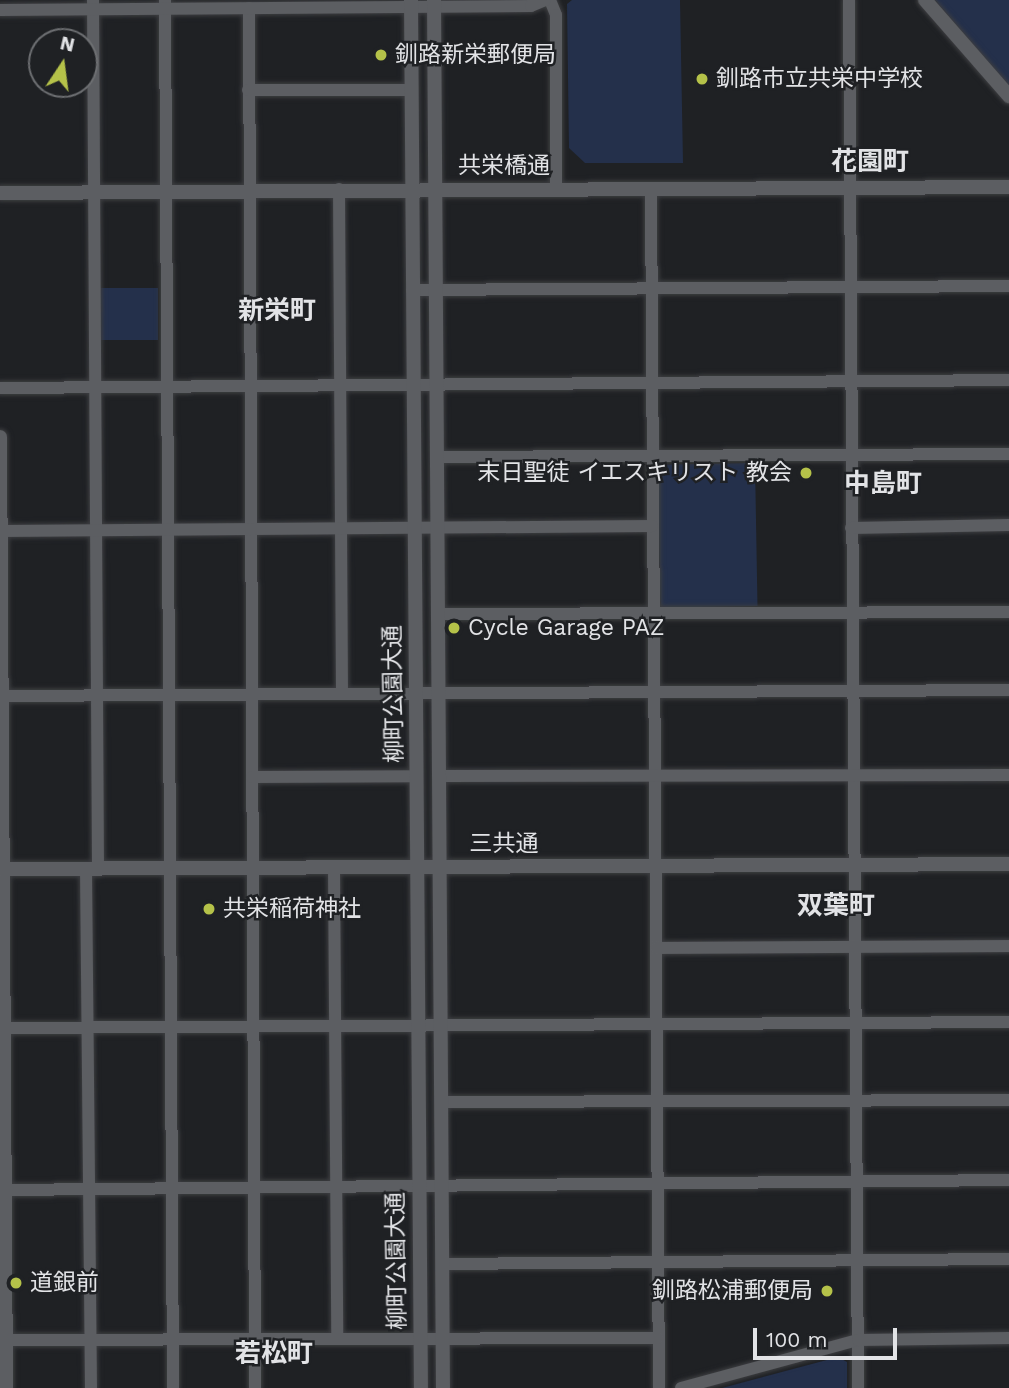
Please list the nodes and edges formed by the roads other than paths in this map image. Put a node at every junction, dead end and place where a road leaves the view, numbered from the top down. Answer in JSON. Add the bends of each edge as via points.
{"nodes":[{"id":1,"x":548,"y":0,"type":"edge"},
{"id":2,"x":849,"y":0,"type":"edge"},
{"id":3,"x":925,"y":0,"type":"edge"},
{"id":4,"x":165,"y":4,"type":"edge"},
{"id":5,"x":411,"y":4,"type":"edge"},
{"id":6,"x":434,"y":4,"type":"edge"},
{"id":7,"x":93,"y":5,"type":"edge"},
{"id":8,"x":249,"y":8,"type":"junction"},
{"id":9,"x":0,"y":10,"type":"edge"},
{"id":10,"x":248,"y":90,"type":"junction"},
{"id":11,"x":412,"y":90,"type":"junction"},
{"id":12,"x":1009,"y":96,"type":"edge"},
{"id":13,"x":850,"y":187,"type":"junction"},
{"id":14,"x":1009,"y":187,"type":"edge"},
{"id":15,"x":556,"y":188,"type":"junction"},
{"id":16,"x":413,"y":189,"type":"junction"},
{"id":17,"x":434,"y":189,"type":"junction"},
{"id":18,"x":651,"y":189,"type":"junction"},
{"id":19,"x":339,"y":190,"type":"junction"},
{"id":20,"x":247,"y":191,"type":"junction"},
{"id":21,"x":93,"y":192,"type":"junction"},
{"id":22,"x":0,"y":193,"type":"edge"},
{"id":23,"x":166,"y":193,"type":"junction"},
{"id":24,"x":851,"y":286,"type":"junction"},
{"id":25,"x":1009,"y":286,"type":"edge"},
{"id":26,"x":652,"y":287,"type":"junction"},
{"id":27,"x":435,"y":289,"type":"junction"},
{"id":28,"x":412,"y":290,"type":"junction"},
{"id":29,"x":1009,"y":380,"type":"edge"},
{"id":30,"x":652,"y":381,"type":"junction"},
{"id":31,"x":851,"y":382,"type":"junction"},
{"id":32,"x":414,"y":383,"type":"junction"},
{"id":33,"x":437,"y":383,"type":"junction"},
{"id":34,"x":250,"y":384,"type":"junction"},
{"id":35,"x":340,"y":384,"type":"junction"},
{"id":36,"x":95,"y":386,"type":"junction"},
{"id":37,"x":167,"y":386,"type":"junction"},
{"id":38,"x":0,"y":387,"type":"edge"},
{"id":39,"x":0,"y":437,"type":"edge"},
{"id":40,"x":1009,"y":454,"type":"edge"},
{"id":41,"x":652,"y":455,"type":"junction"},
{"id":42,"x":851,"y":455,"type":"junction"},
{"id":43,"x":438,"y":457,"type":"junction"},
{"id":44,"x":1009,"y":525,"type":"edge"},
{"id":45,"x":652,"y":526,"type":"junction"},
{"id":46,"x":342,"y":527,"type":"junction"},
{"id":47,"x":415,"y":527,"type":"junction"},
{"id":48,"x":438,"y":528,"type":"junction"},
{"id":49,"x":851,"y":528,"type":"junction"},
{"id":50,"x":251,"y":529,"type":"junction"},
{"id":51,"x":94,"y":530,"type":"junction"},
{"id":52,"x":167,"y":530,"type":"junction"},
{"id":53,"x":1,"y":537,"type":"edge"},
{"id":54,"x":852,"y":612,"type":"junction"},
{"id":55,"x":1009,"y":612,"type":"edge"},
{"id":56,"x":653,"y":613,"type":"junction"},
{"id":57,"x":438,"y":614,"type":"junction"},
{"id":58,"x":1009,"y":690,"type":"edge"},
{"id":59,"x":653,"y":691,"type":"junction"},
{"id":60,"x":853,"y":691,"type":"junction"},
{"id":61,"x":439,"y":693,"type":"junction"},
{"id":62,"x":251,"y":694,"type":"junction"},
{"id":63,"x":342,"y":694,"type":"junction"},
{"id":64,"x":416,"y":694,"type":"junction"},
{"id":65,"x":169,"y":695,"type":"junction"},
{"id":66,"x":1,"y":696,"type":"edge"},
{"id":67,"x":97,"y":696,"type":"junction"},
{"id":68,"x":654,"y":775,"type":"junction"},
{"id":69,"x":853,"y":775,"type":"junction"},
{"id":70,"x":1009,"y":775,"type":"edge"},
{"id":71,"x":417,"y":776,"type":"junction"},
{"id":72,"x":439,"y":776,"type":"junction"},
{"id":73,"x":252,"y":777,"type":"junction"},
{"id":74,"x":854,"y":864,"type":"junction"},
{"id":75,"x":1009,"y":864,"type":"edge"},
{"id":76,"x":657,"y":866,"type":"junction"},
{"id":77,"x":334,"y":867,"type":"junction"},
{"id":78,"x":417,"y":867,"type":"junction"},
{"id":79,"x":441,"y":867,"type":"junction"},
{"id":80,"x":253,"y":868,"type":"junction"},
{"id":81,"x":1,"y":869,"type":"edge"},
{"id":82,"x":92,"y":869,"type":"junction"},
{"id":83,"x":169,"y":869,"type":"junction"},
{"id":84,"x":1009,"y":946,"type":"edge"},
{"id":85,"x":854,"y":947,"type":"junction"},
{"id":86,"x":656,"y":948,"type":"junction"},
{"id":87,"x":855,"y":1022,"type":"junction"},
{"id":88,"x":3,"y":1023,"type":"edge"},
{"id":89,"x":1009,"y":1023,"type":"edge"},
{"id":90,"x":416,"y":1024,"type":"junction"},
{"id":91,"x":441,"y":1024,"type":"junction"},
{"id":92,"x":656,"y":1024,"type":"junction"},
{"id":93,"x":336,"y":1025,"type":"junction"},
{"id":94,"x":254,"y":1026,"type":"junction"},
{"id":95,"x":88,"y":1027,"type":"junction"},
{"id":96,"x":171,"y":1028,"type":"junction"},
{"id":97,"x":1009,"y":1100,"type":"edge"},
{"id":98,"x":657,"y":1101,"type":"junction"},
{"id":99,"x":855,"y":1101,"type":"junction"},
{"id":100,"x":442,"y":1102,"type":"junction"},
{"id":101,"x":1009,"y":1180,"type":"edge"},
{"id":102,"x":855,"y":1181,"type":"junction"},
{"id":103,"x":658,"y":1182,"type":"junction"},
{"id":104,"x":419,"y":1185,"type":"junction"},
{"id":105,"x":443,"y":1185,"type":"junction"},
{"id":106,"x":255,"y":1186,"type":"junction"},
{"id":107,"x":337,"y":1186,"type":"junction"},
{"id":108,"x":171,"y":1188,"type":"junction"},
{"id":109,"x":90,"y":1189,"type":"junction"},
{"id":110,"x":3,"y":1196,"type":"edge"},
{"id":111,"x":1009,"y":1259,"type":"edge"},
{"id":112,"x":657,"y":1261,"type":"junction"},
{"id":113,"x":856,"y":1261,"type":"junction"},
{"id":114,"x":443,"y":1264,"type":"junction"},
{"id":115,"x":658,"y":1338,"type":"junction"},
{"id":116,"x":1009,"y":1338,"type":"edge"},
{"id":117,"x":255,"y":1339,"type":"junction"},
{"id":118,"x":337,"y":1339,"type":"junction"},
{"id":119,"x":421,"y":1339,"type":"junction"},
{"id":120,"x":443,"y":1339,"type":"junction"},
{"id":121,"x":5,"y":1340,"type":"junction"},
{"id":122,"x":172,"y":1340,"type":"junction"},
{"id":123,"x":858,"y":1340,"type":"junction"},
{"id":124,"x":90,"y":1341,"type":"junction"},
{"id":125,"x":5,"y":1388,"type":"edge"},
{"id":126,"x":91,"y":1388,"type":"edge"},
{"id":127,"x":173,"y":1388,"type":"edge"},
{"id":128,"x":256,"y":1388,"type":"edge"},
{"id":129,"x":421,"y":1388,"type":"edge"},
{"id":130,"x":443,"y":1388,"type":"edge"},
{"id":131,"x":659,"y":1388,"type":"edge"},
{"id":132,"x":681,"y":1388,"type":"edge"},
{"id":133,"x":858,"y":1388,"type":"edge"}],
"edges":[{"from":1,"to":6,"type":"street","via":[[531,6]]},
{"from":1,"to":15,"type":"street","via":[[556,15]]},
{"from":2,"to":13,"type":"street"},
{"from":3,"to":12,"type":"street"},
{"from":4,"to":7,"type":"street"},
{"from":4,"to":8,"type":"street"},
{"from":4,"to":23,"type":"street"},
{"from":5,"to":6,"type":"street"},
{"from":5,"to":8,"type":"street"},
{"from":5,"to":11,"type":"street","name":"柳町公園大通"},
{"from":6,"to":17,"type":"street","name":"柳町公園大通"},
{"from":7,"to":9,"type":"street"},
{"from":7,"to":21,"type":"street"},
{"from":8,"to":10,"type":"street"},
{"from":10,"to":11,"type":"street"},
{"from":10,"to":20,"type":"street"},
{"from":11,"to":16,"type":"street","name":"柳町公園大通"},
{"from":13,"to":14,"type":"street","name":"共栄橋通"},
{"from":13,"to":18,"type":"street","name":"共栄橋通"},
{"from":13,"to":24,"type":"street"},
{"from":15,"to":17,"type":"street","name":"共栄橋通"},
{"from":15,"to":18,"type":"street","name":"共栄橋通"},
{"from":16,"to":17,"type":"street","name":"共栄橋通"},
{"from":16,"to":19,"type":"street","name":"共栄橋通"},
{"from":16,"to":28,"type":"street","name":"柳町公園大通"},
{"from":17,"to":27,"type":"street","name":"柳町公園大通"},
{"from":18,"to":26,"type":"street"},
{"from":19,"to":20,"type":"street","name":"共栄橋通"},
{"from":19,"to":35,"type":"street"},
{"from":20,"to":23,"type":"street","name":"共栄橋通"},
{"from":20,"to":34,"type":"street"},
{"from":21,"to":22,"type":"street","name":"共栄橋通"},
{"from":21,"to":23,"type":"street","name":"共栄橋通"},
{"from":21,"to":36,"type":"street"},
{"from":23,"to":37,"type":"street"},
{"from":24,"to":25,"type":"street"},
{"from":24,"to":26,"type":"street"},
{"from":24,"to":31,"type":"street"},
{"from":26,"to":27,"type":"street"},
{"from":26,"to":30,"type":"street"},
{"from":27,"to":28,"type":"street"},
{"from":27,"to":33,"type":"street","name":"柳町公園大通"},
{"from":28,"to":32,"type":"street","name":"柳町公園大通"},
{"from":29,"to":31,"type":"street"},
{"from":30,"to":31,"type":"street"},
{"from":30,"to":33,"type":"street"},
{"from":30,"to":41,"type":"street"},
{"from":31,"to":42,"type":"street"},
{"from":32,"to":33,"type":"street"},
{"from":32,"to":35,"type":"street"},
{"from":32,"to":47,"type":"street","name":"柳町公園大通"},
{"from":33,"to":43,"type":"street","name":"柳町公園大通"},
{"from":34,"to":35,"type":"street"},
{"from":34,"to":37,"type":"street"},
{"from":34,"to":50,"type":"street"},
{"from":35,"to":46,"type":"street"},
{"from":36,"to":37,"type":"street"},
{"from":36,"to":38,"type":"street"},
{"from":36,"to":51,"type":"street"},
{"from":37,"to":52,"type":"street"},
{"from":39,"to":53,"type":"street"},
{"from":40,"to":42,"type":"street"},
{"from":41,"to":42,"type":"street"},
{"from":41,"to":43,"type":"street"},
{"from":41,"to":45,"type":"street"},
{"from":42,"to":49,"type":"street"},
{"from":43,"to":48,"type":"street","name":"柳町公園大通"},
{"from":44,"to":49,"type":"street"},
{"from":45,"to":48,"type":"street"},
{"from":45,"to":56,"type":"street"},
{"from":46,"to":47,"type":"street"},
{"from":46,"to":50,"type":"street"},
{"from":46,"to":63,"type":"street"},
{"from":47,"to":48,"type":"street"},
{"from":47,"to":64,"type":"street","name":"柳町公園大通"},
{"from":48,"to":57,"type":"street","name":"柳町公園大通"},
{"from":49,"to":54,"type":"street"},
{"from":50,"to":52,"type":"street"},
{"from":50,"to":62,"type":"street"},
{"from":51,"to":52,"type":"street"},
{"from":51,"to":53,"type":"street"},
{"from":51,"to":67,"type":"street"},
{"from":52,"to":65,"type":"street"},
{"from":53,"to":66,"type":"street"},
{"from":54,"to":55,"type":"street"},
{"from":54,"to":56,"type":"street"},
{"from":54,"to":60,"type":"street"},
{"from":56,"to":57,"type":"street"},
{"from":56,"to":59,"type":"street"},
{"from":57,"to":61,"type":"street","name":"柳町公園大通"},
{"from":58,"to":60,"type":"street"},
{"from":59,"to":60,"type":"street"},
{"from":59,"to":61,"type":"street"},
{"from":59,"to":68,"type":"street"},
{"from":60,"to":69,"type":"street"},
{"from":61,"to":64,"type":"street"},
{"from":61,"to":72,"type":"street","name":"柳町公園大通"},
{"from":62,"to":63,"type":"street"},
{"from":62,"to":65,"type":"street"},
{"from":62,"to":73,"type":"street"},
{"from":63,"to":64,"type":"street"},
{"from":64,"to":71,"type":"street","name":"柳町公園大通"},
{"from":65,"to":67,"type":"street"},
{"from":65,"to":83,"type":"street"},
{"from":66,"to":67,"type":"street"},
{"from":66,"to":81,"type":"street"},
{"from":67,"to":82,"type":"street"},
{"from":68,"to":69,"type":"street"},
{"from":68,"to":72,"type":"street"},
{"from":68,"to":76,"type":"street"},
{"from":69,"to":70,"type":"street"},
{"from":69,"to":74,"type":"street"},
{"from":71,"to":73,"type":"street"},
{"from":71,"to":78,"type":"street","name":"柳町公園大通"},
{"from":72,"to":79,"type":"street","name":"柳町公園大通"},
{"from":73,"to":80,"type":"street"},
{"from":74,"to":75,"type":"street","name":"三共通"},
{"from":74,"to":76,"type":"street","name":"三共通"},
{"from":74,"to":85,"type":"street"},
{"from":76,"to":79,"type":"street","name":"三共通"},
{"from":76,"to":86,"type":"street"},
{"from":77,"to":78,"type":"street","name":"三共通"},
{"from":77,"to":80,"type":"street","name":"三共通"},
{"from":77,"to":93,"type":"street"},
{"from":78,"to":79,"type":"street","name":"三共通"},
{"from":78,"to":90,"type":"street","name":"柳町公園大通"},
{"from":79,"to":91,"type":"street","name":"柳町公園大通"},
{"from":80,"to":83,"type":"street","name":"三共通"},
{"from":80,"to":94,"type":"street"},
{"from":81,"to":82,"type":"street","name":"三共通"},
{"from":81,"to":88,"type":"street"},
{"from":82,"to":83,"type":"street","name":"三共通"},
{"from":82,"to":95,"type":"street"},
{"from":83,"to":96,"type":"street"},
{"from":84,"to":85,"type":"street"},
{"from":85,"to":86,"type":"street"},
{"from":85,"to":87,"type":"street"},
{"from":86,"to":92,"type":"street"},
{"from":87,"to":89,"type":"street"},
{"from":87,"to":92,"type":"street"},
{"from":87,"to":99,"type":"street"},
{"from":88,"to":95,"type":"street"},
{"from":88,"to":110,"type":"street"},
{"from":90,"to":91,"type":"street"},
{"from":90,"to":93,"type":"street"},
{"from":90,"to":104,"type":"street","name":"柳町公園大通"},
{"from":91,"to":92,"type":"street"},
{"from":91,"to":100,"type":"street","name":"柳町公園大通"},
{"from":92,"to":98,"type":"street"},
{"from":93,"to":94,"type":"street"},
{"from":93,"to":107,"type":"street"},
{"from":94,"to":96,"type":"street"},
{"from":94,"to":106,"type":"street"},
{"from":95,"to":96,"type":"street"},
{"from":95,"to":109,"type":"street"},
{"from":96,"to":108,"type":"street"},
{"from":97,"to":99,"type":"street"},
{"from":98,"to":99,"type":"street"},
{"from":98,"to":100,"type":"street"},
{"from":98,"to":103,"type":"street"},
{"from":99,"to":102,"type":"street"},
{"from":100,"to":105,"type":"street","name":"柳町公園大通"},
{"from":101,"to":102,"type":"street"},
{"from":102,"to":103,"type":"street"},
{"from":102,"to":113,"type":"street"},
{"from":103,"to":105,"type":"street"},
{"from":103,"to":112,"type":"street"},
{"from":104,"to":105,"type":"street"},
{"from":104,"to":107,"type":"street"},
{"from":104,"to":119,"type":"street","name":"柳町公園大通"},
{"from":105,"to":114,"type":"street","name":"柳町公園大通"},
{"from":106,"to":107,"type":"street"},
{"from":106,"to":108,"type":"street"},
{"from":106,"to":117,"type":"street"},
{"from":107,"to":118,"type":"street"},
{"from":108,"to":109,"type":"street"},
{"from":108,"to":122,"type":"street"},
{"from":109,"to":110,"type":"street"},
{"from":109,"to":124,"type":"street"},
{"from":110,"to":121,"type":"street"},
{"from":111,"to":113,"type":"street"},
{"from":112,"to":113,"type":"street"},
{"from":112,"to":114,"type":"street"},
{"from":112,"to":115,"type":"street"},
{"from":113,"to":123,"type":"street"},
{"from":114,"to":120,"type":"street","name":"柳町公園大通"},
{"from":115,"to":120,"type":"street"},
{"from":115,"to":131,"type":"street"},
{"from":116,"to":123,"type":"street"},
{"from":117,"to":118,"type":"street"},
{"from":117,"to":122,"type":"street"},
{"from":117,"to":128,"type":"street"},
{"from":118,"to":119,"type":"street"},
{"from":119,"to":120,"type":"street"},
{"from":119,"to":129,"type":"street","name":"柳町公園大通"},
{"from":120,"to":130,"type":"street","name":"柳町公園大通"},
{"from":121,"to":124,"type":"street"},
{"from":121,"to":125,"type":"street"},
{"from":122,"to":124,"type":"street"},
{"from":122,"to":127,"type":"street"},
{"from":123,"to":132,"type":"street"},
{"from":123,"to":133,"type":"street"},
{"from":124,"to":126,"type":"street"}]}
